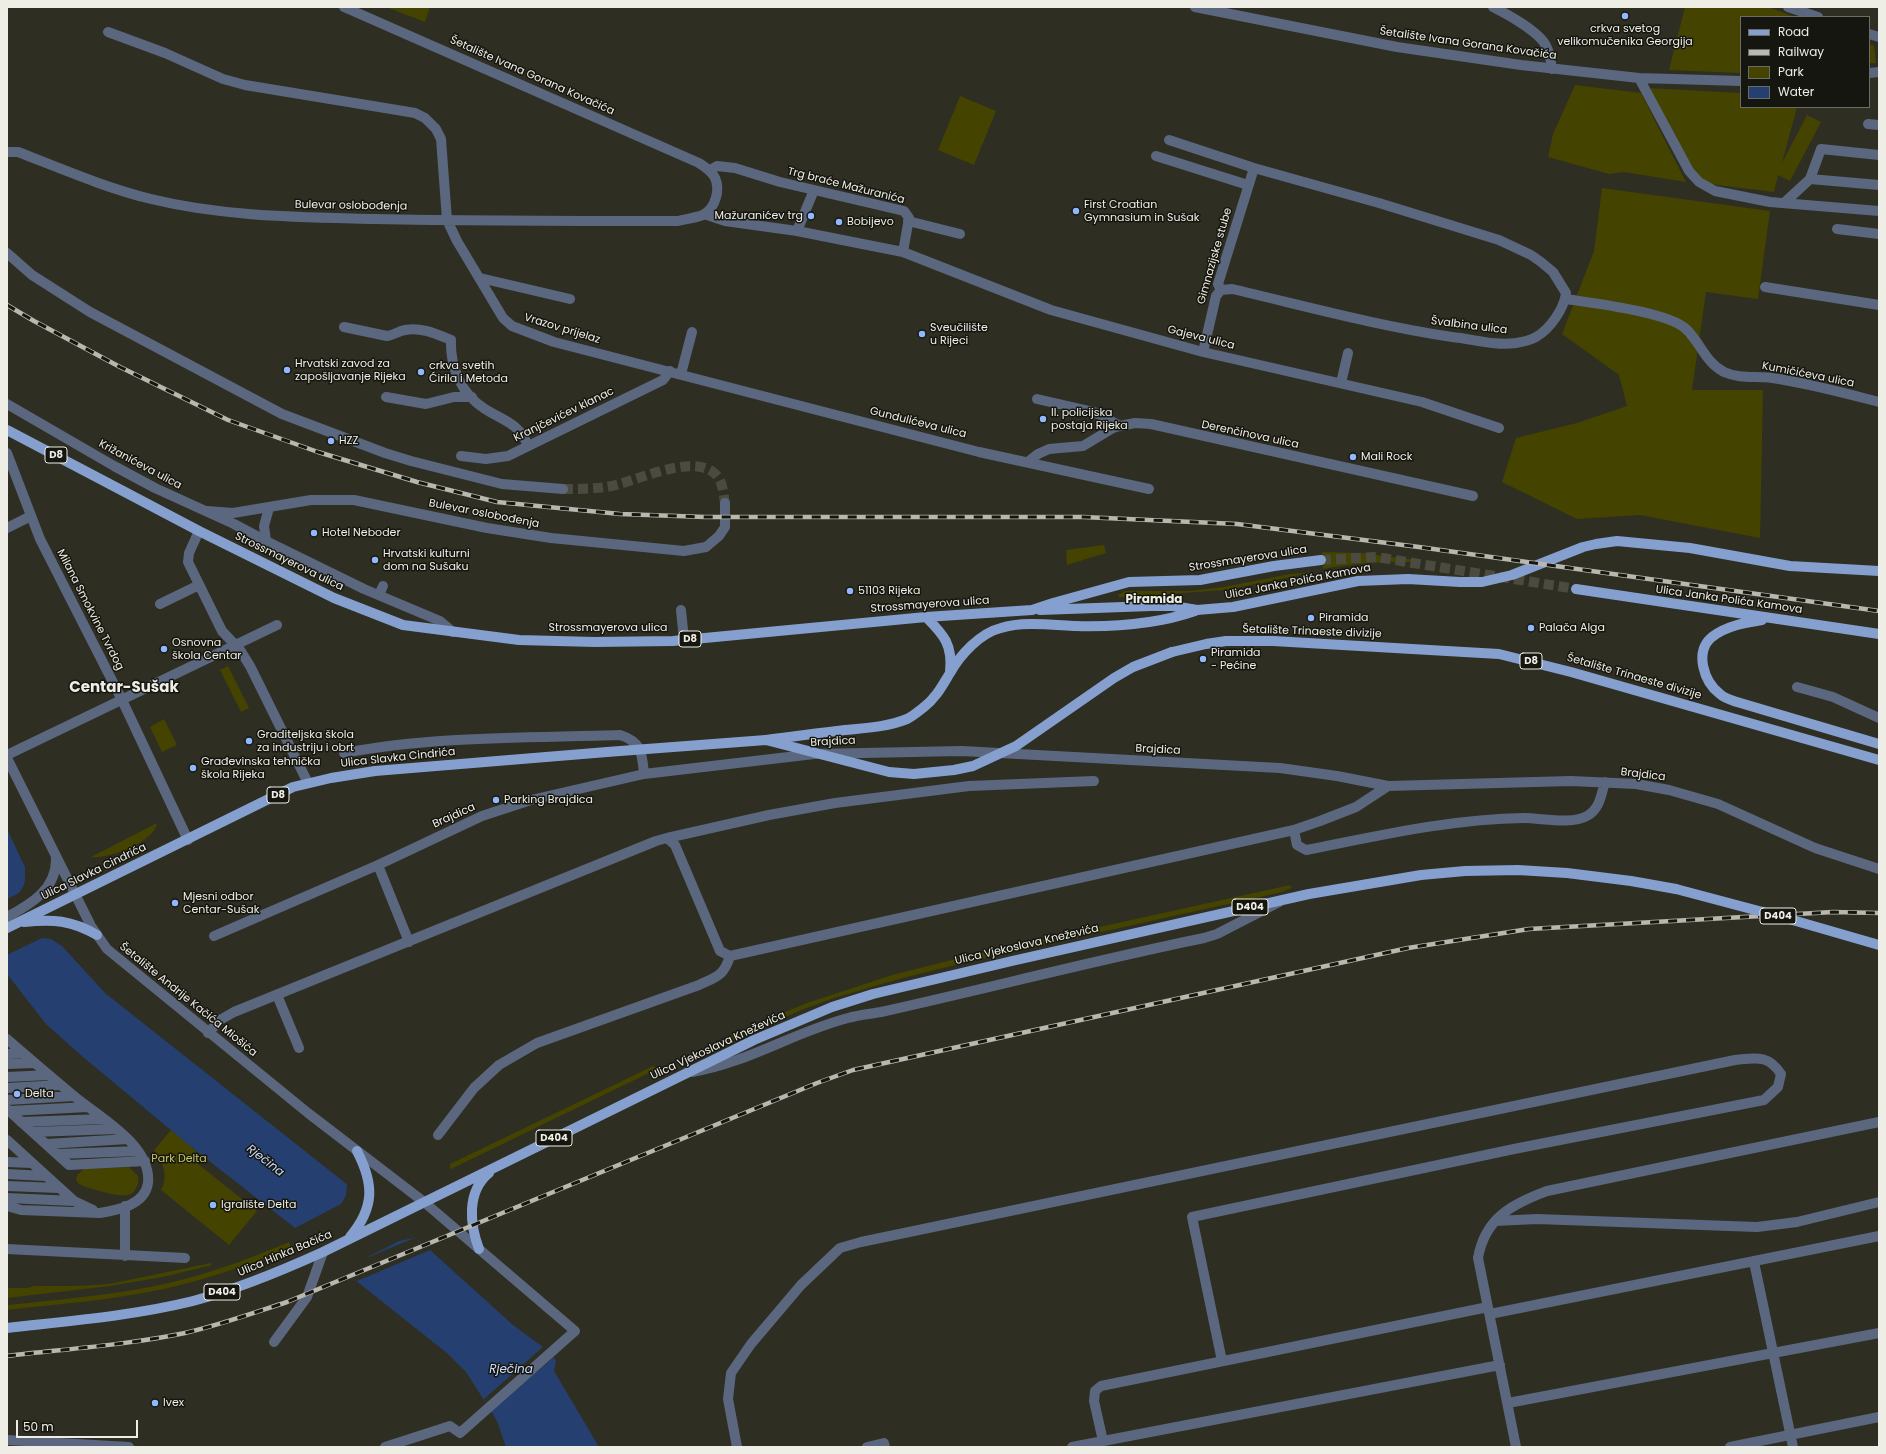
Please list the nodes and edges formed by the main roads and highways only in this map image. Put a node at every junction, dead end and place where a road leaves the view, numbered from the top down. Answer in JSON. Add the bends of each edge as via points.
{"nodes":[{"id":1,"x":7,"y":430,"type":"edge"},
{"id":2,"x":1321,"y":560,"type":"tunnel mouth"},
{"id":3,"x":1879,"y":571,"type":"edge"},
{"id":4,"x":1576,"y":590,"type":"tunnel mouth"},
{"id":5,"x":1032,"y":610,"type":"junction"},
{"id":6,"x":1197,"y":610,"type":"junction"},
{"id":7,"x":926,"y":617,"type":"junction"},
{"id":8,"x":1772,"y":618,"type":"junction"},
{"id":9,"x":1879,"y":634,"type":"edge"},
{"id":10,"x":950,"y":672,"type":"junction"},
{"id":11,"x":766,"y":740,"type":"junction"},
{"id":12,"x":1879,"y":744,"type":"edge"},
{"id":13,"x":1879,"y":760,"type":"edge"},
{"id":14,"x":11,"y":926,"type":"edge"},
{"id":15,"x":97,"y":935,"type":"road end"},
{"id":16,"x":1879,"y":945,"type":"edge"},
{"id":17,"x":357,"y":1151,"type":"road end"},
{"id":18,"x":496,"y":1166,"type":"junction"},
{"id":19,"x":424,"y":1202,"type":"joint"},
{"id":20,"x":348,"y":1240,"type":"junction"},
{"id":21,"x":478,"y":1249,"type":"road end"},
{"id":22,"x":7,"y":1328,"type":"edge"}],
"edges":[{"from":1,"to":7,"type":"main road","name":"Strossmayerova ulica","number":"D8","via":[[199,531],[334,598],[403,625],[520,640],[596,642],[684,640]]},
{"from":2,"to":5,"type":"main road","name":"Strossmayerova ulica","number":"D8","via":[[1200,580],[1129,582]]},
{"from":3,"to":6,"type":"main road","name":"Ulica Janka Polića Kamova","via":[[1798,566],[1690,548],[1618,541],[1596,544],[1496,580],[1358,580],[1233,607]]},
{"from":4,"to":8,"type":"main road","name":"Ulica Janka Polića Kamova"},
{"from":5,"to":6,"type":"main road","name":"Ulica Janka Polića Kamova","via":[[1151,606]]},
{"from":5,"to":7,"type":"main road","name":"Strossmayerova ulica","number":"D8"},
{"from":6,"to":10,"type":"main road","via":[[1154,622],[1084,626],[1013,625],[1000,628],[976,642]]},
{"from":7,"to":10,"type":"main road","via":[[949,645],[952,658]]},
{"from":8,"to":9,"type":"main road","name":"Ulica Janka Polića Kamova"},
{"from":8,"to":12,"type":"main road","via":[[1733,626],[1706,643],[1703,655],[1704,672],[1710,684],[1720,695],[1737,702]]},
{"from":10,"to":11,"type":"main road","name":"Ulica Slavka Cindrića","via":[[942,689],[926,706],[908,718],[891,724]]},
{"from":11,"to":13,"type":"main road","name":"Šetalište Trinaeste divizije","number":"D8","bridge":true,"via":[[889,772],[914,774],[954,770],[973,766],[1016,746],[1114,678],[1138,665],[1172,652],[1206,644],[1273,640],[1499,654],[1571,672]]},
{"from":11,"to":14,"type":"main road","name":"Ulica Slavka Cindrića","number":"D8","bridge":true,"via":[[374,771],[308,783],[293,787]]},
{"from":14,"to":15,"type":"main road","via":[[50,920],[73,923]]},
{"from":16,"to":18,"type":"main road","name":"Ulica Vjekoslava Kneževića","number":"D404","bridge":true,"via":[[1676,889],[1631,881],[1518,870],[1465,871],[1378,881],[873,994],[832,1007],[754,1040]]},
{"from":17,"to":20,"type":"main road","via":[[369,1180],[369,1200],[359,1226]]},
{"from":18,"to":19,"type":"main road","name":"Ulica Vjekoslava Kneževića","number":"D404"},
{"from":18,"to":21,"type":"main road","via":[[478,1186],[474,1199],[471,1218]]},
{"from":19,"to":20,"type":"main road","name":"Ulica Hinka Bačića","number":"D404"},
{"from":20,"to":22,"type":"main road","name":"Ulica Hinka Bačića","number":"D404","via":[[252,1282],[193,1300],[117,1315]]}]}
